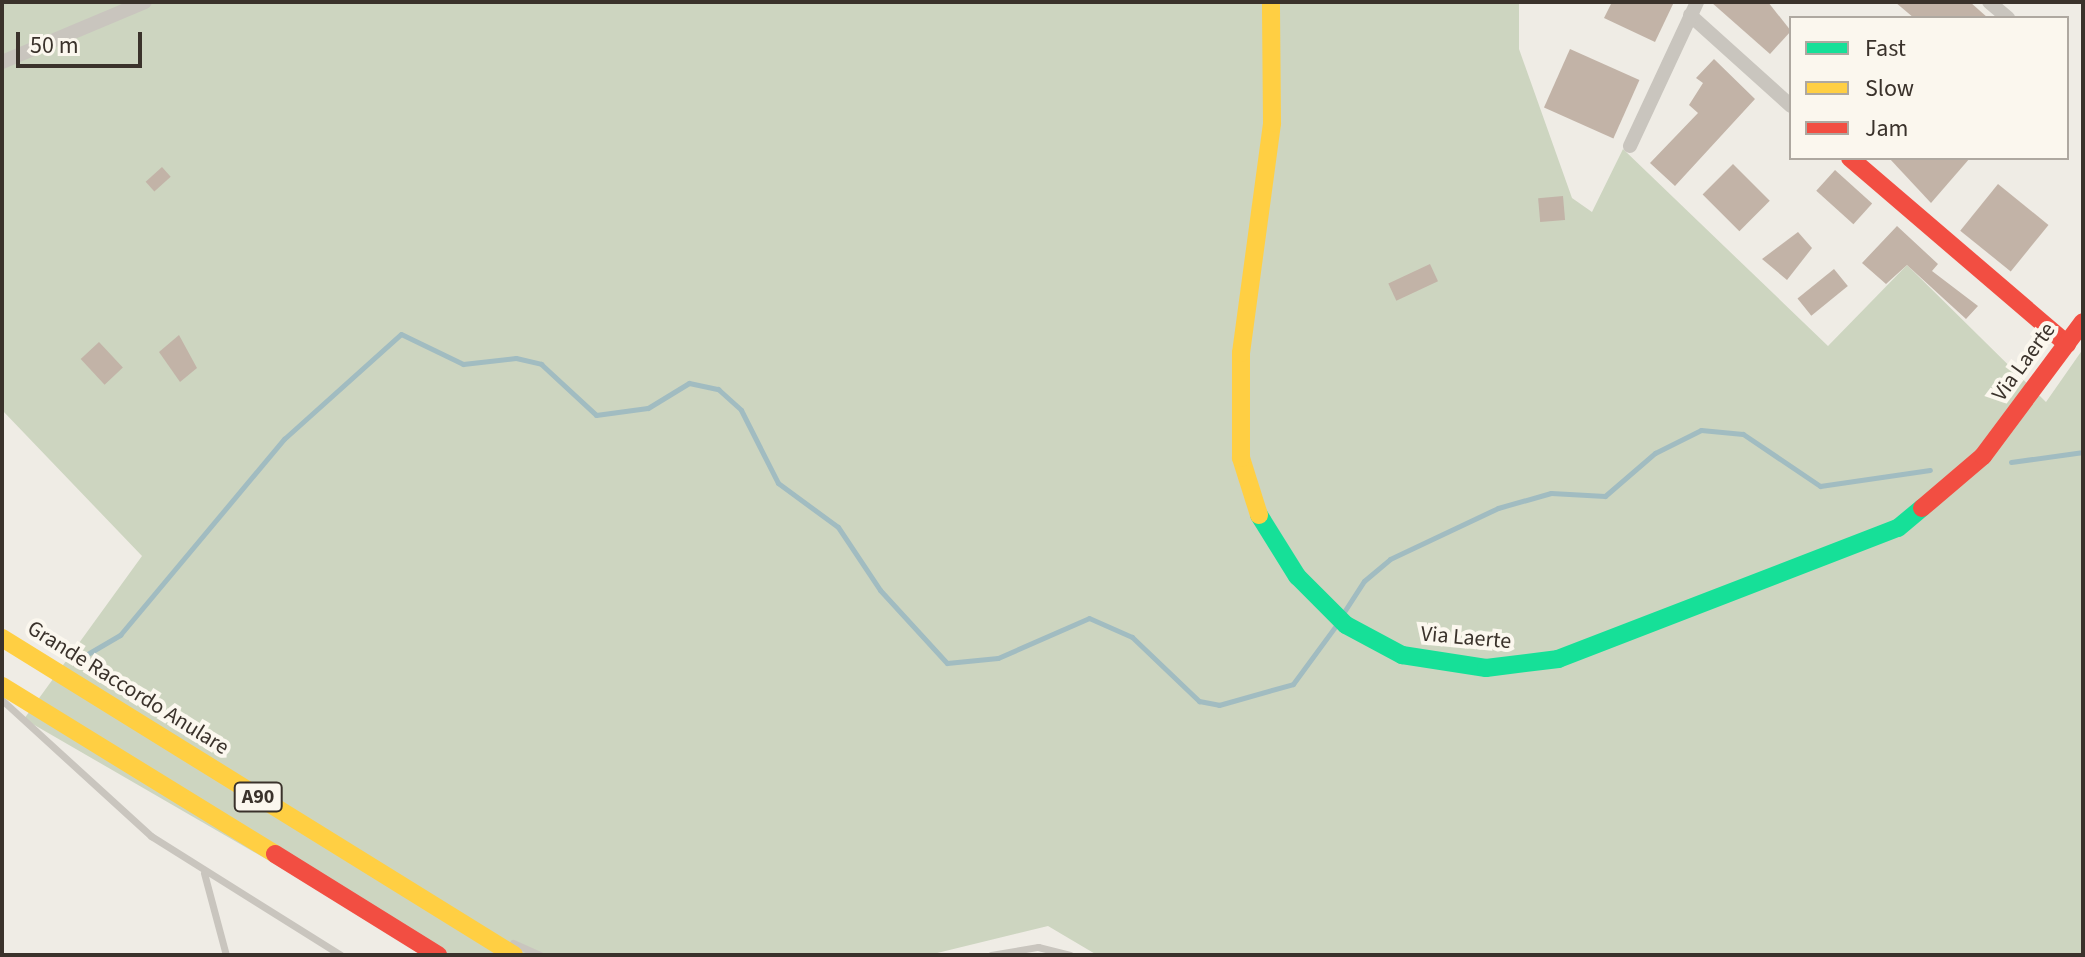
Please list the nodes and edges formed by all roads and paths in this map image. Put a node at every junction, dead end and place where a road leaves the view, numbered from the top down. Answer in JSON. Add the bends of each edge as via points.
{"nodes":[{"id":1,"x":145,"y":2,"type":"edge"},
{"id":2,"x":1271,"y":2,"type":"edge"},
{"id":3,"x":1989,"y":2,"type":"edge"},
{"id":4,"x":1693,"y":8,"type":"edge"},
{"id":5,"x":2006,"y":16,"type":"edge"},
{"id":6,"x":2,"y":62,"type":"edge"},
{"id":7,"x":1789,"y":104,"type":"edge"},
{"id":8,"x":1630,"y":146,"type":"dead end"},
{"id":9,"x":1852,"y":160,"type":"edge"},
{"id":10,"x":2083,"y":322,"type":"edge"},
{"id":11,"x":2067,"y":344,"type":"junction"},
{"id":12,"x":2,"y":638,"type":"edge"},
{"id":13,"x":2,"y":686,"type":"edge"},
{"id":14,"x":2,"y":700,"type":"edge"},
{"id":15,"x":204,"y":873,"type":"junction"},
{"id":16,"x":450,"y":916,"type":"junction"},
{"id":17,"x":226,"y":955,"type":"edge"},
{"id":18,"x":341,"y":955,"type":"edge"},
{"id":19,"x":438,"y":955,"type":"edge"},
{"id":20,"x":514,"y":955,"type":"edge"},
{"id":21,"x":540,"y":955,"type":"edge"},
{"id":22,"x":991,"y":955,"type":"edge"},
{"id":23,"x":1070,"y":955,"type":"edge"}],
"edges":[{"from":1,"to":6,"type":"street"},
{"from":2,"to":11,"type":"main road","name":"Via Laerte","via":[[1272,123],[1241,353],[1238,437],[1258,514],[1316,598],[1361,635],[1445,664],[1535,664],[1627,637],[1879,536],[1927,509],[1967,473]]},
{"from":3,"to":5,"type":"street"},
{"from":4,"to":7,"type":"street"},
{"from":4,"to":8,"type":"street"},
{"from":9,"to":11,"type":"main road"},
{"from":10,"to":11,"type":"main road","name":"Via Laerte"},
{"from":12,"to":16,"type":"main road","name":"Grande Raccordo Anulare","number":"A90"},
{"from":13,"to":19,"type":"main road","number":"A90"},
{"from":14,"to":15,"type":"lane","via":[[136,824]]},
{"from":15,"to":17,"type":"lane"},
{"from":15,"to":18,"type":"lane"},
{"from":16,"to":20,"type":"main road","name":"Grande Raccordo Anulare","number":"A90"},
{"from":16,"to":21,"type":"lane"},
{"from":22,"to":23,"type":"lane","via":[[1046,947]]}]}
